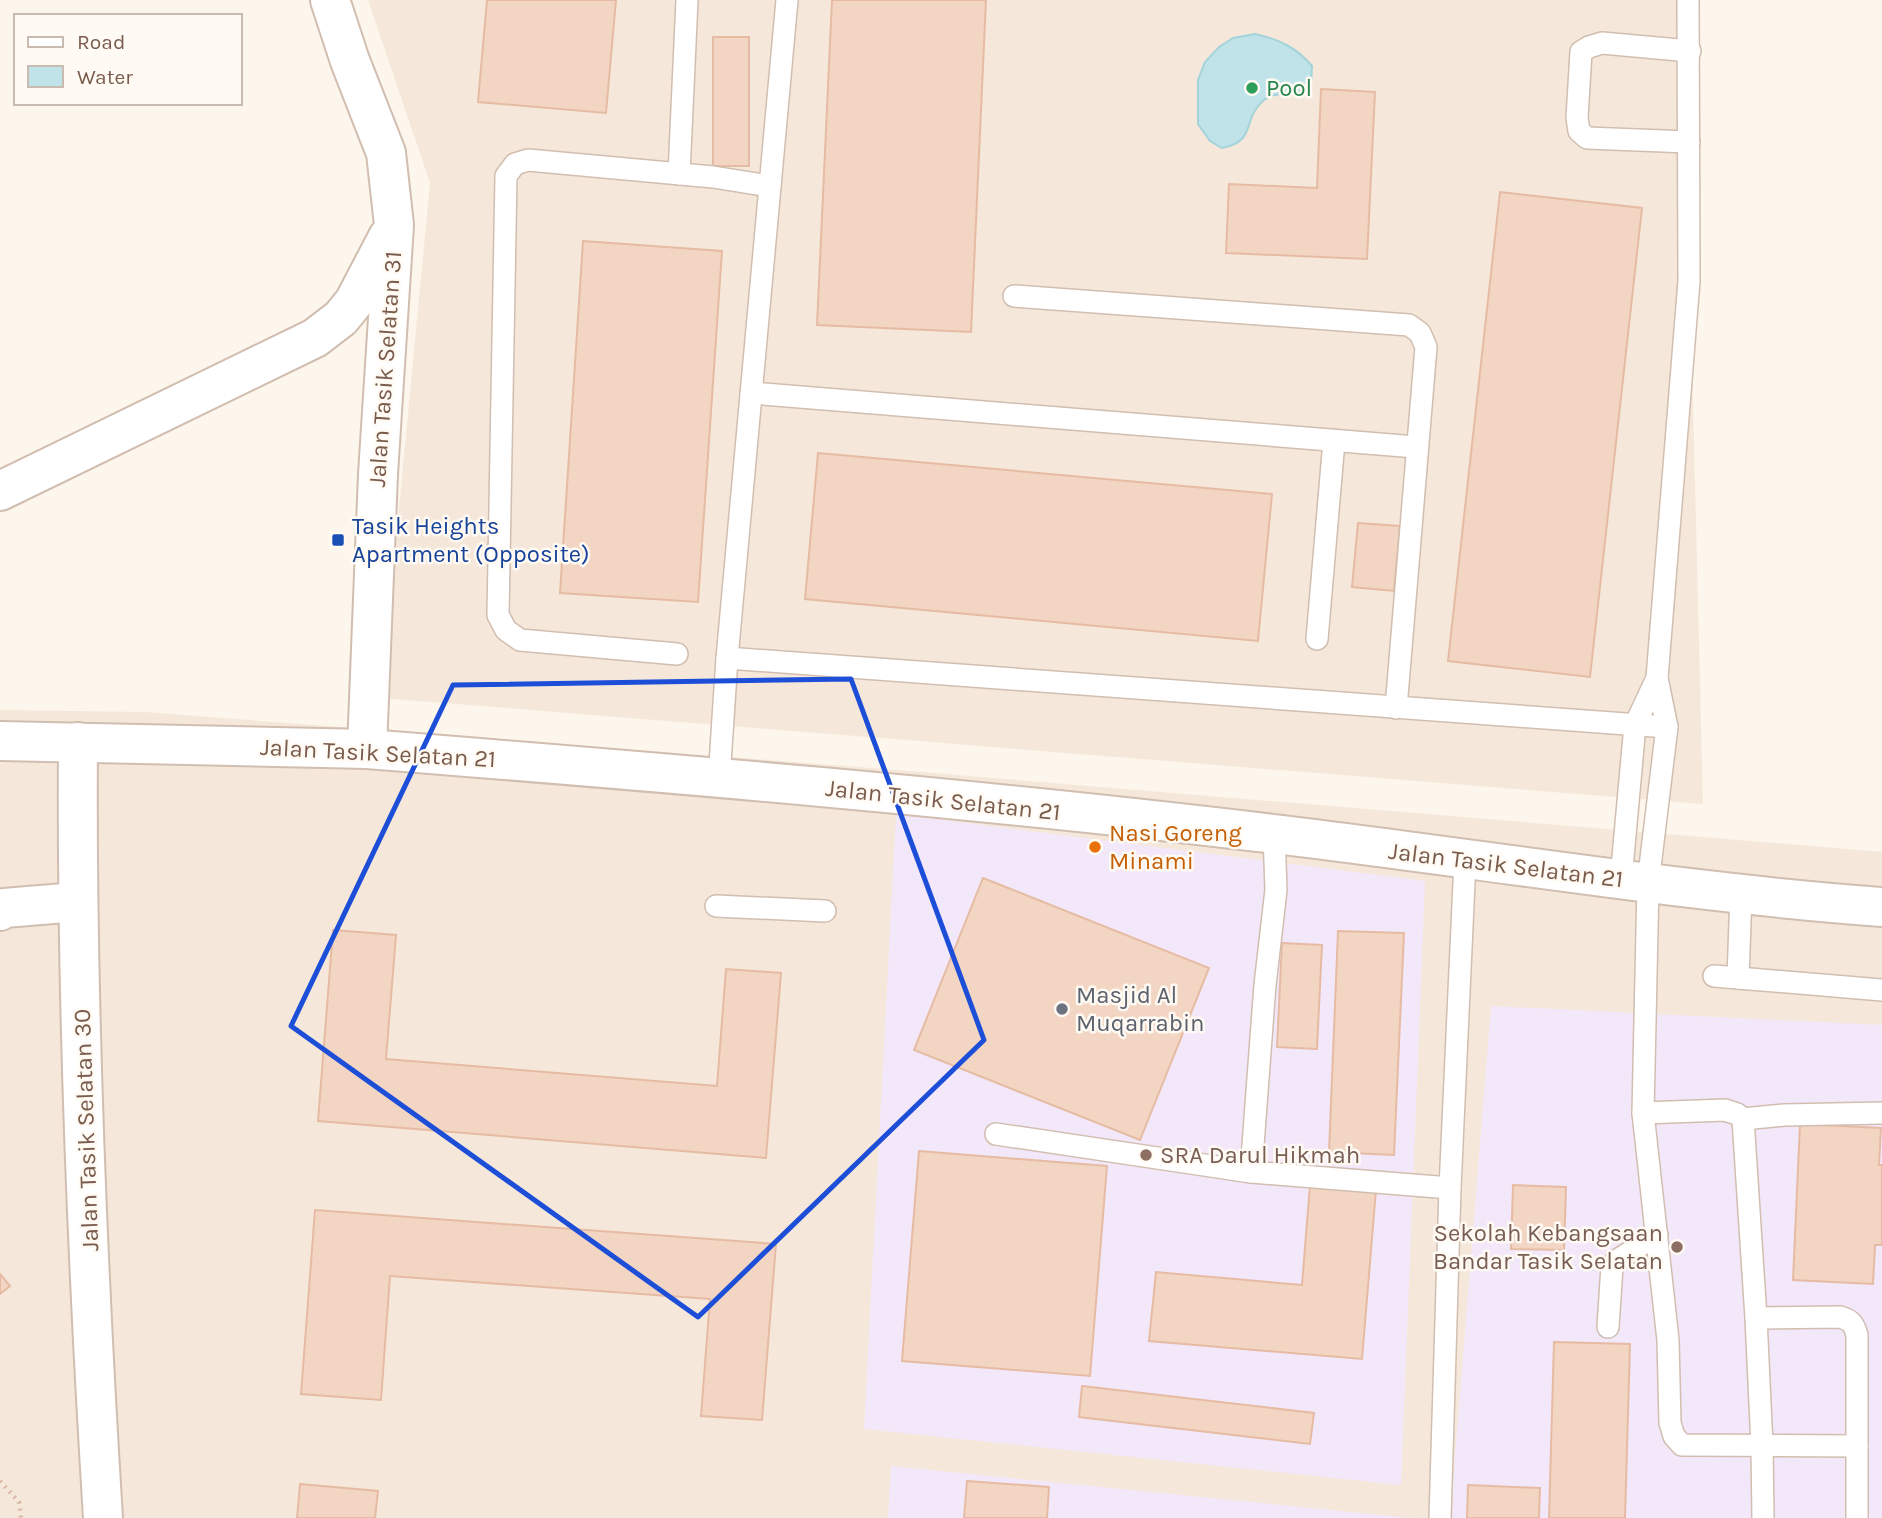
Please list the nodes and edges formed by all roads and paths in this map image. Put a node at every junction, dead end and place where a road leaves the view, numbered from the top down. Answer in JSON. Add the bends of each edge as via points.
{"nodes":[{"id":1,"x":330,"y":0,"type":"edge"},
{"id":2,"x":687,"y":0,"type":"edge"},
{"id":3,"x":787,"y":0,"type":"edge"},
{"id":4,"x":1688,"y":0,"type":"edge"},
{"id":5,"x":1690,"y":51,"type":"junction"},
{"id":6,"x":1689,"y":142,"type":"junction"},
{"id":7,"x":679,"y":174,"type":"junction"},
{"id":8,"x":770,"y":186,"type":"junction"},
{"id":9,"x":394,"y":225,"type":"junction"},
{"id":10,"x":1014,"y":296,"type":"dead end"},
{"id":11,"x":751,"y":393,"type":"junction"},
{"id":12,"x":1334,"y":440,"type":"junction"},
{"id":13,"x":1416,"y":447,"type":"junction"},
{"id":14,"x":0,"y":491,"type":"edge"},
{"id":15,"x":1317,"y":639,"type":"dead end"},
{"id":16,"x":677,"y":654,"type":"dead end"},
{"id":17,"x":727,"y":658,"type":"junction"},
{"id":18,"x":1657,"y":678,"type":"junction"},
{"id":19,"x":1396,"y":708,"type":"junction"},
{"id":20,"x":1635,"y":725,"type":"junction"},
{"id":21,"x":1667,"y":727,"type":"junction"},
{"id":22,"x":0,"y":741,"type":"edge"},
{"id":23,"x":78,"y":742,"type":"junction"},
{"id":24,"x":367,"y":749,"type":"junction"},
{"id":25,"x":719,"y":779,"type":"junction"},
{"id":26,"x":1274,"y":834,"type":"junction"},
{"id":27,"x":1465,"y":860,"type":"junction"},
{"id":28,"x":1635,"y":881,"type":"junction"},
{"id":29,"x":1741,"y":894,"type":"junction"},
{"id":30,"x":77,"y":902,"type":"junction"},
{"id":31,"x":716,"y":906,"type":"dead end"},
{"id":32,"x":1882,"y":908,"type":"edge"},
{"id":33,"x":0,"y":911,"type":"edge"},
{"id":34,"x":825,"y":911,"type":"dead end"},
{"id":35,"x":1714,"y":976,"type":"dead end"},
{"id":36,"x":1738,"y":978,"type":"junction"},
{"id":37,"x":1882,"y":990,"type":"edge"},
{"id":38,"x":1643,"y":1113,"type":"junction"},
{"id":39,"x":1882,"y":1113,"type":"edge"},
{"id":40,"x":1743,"y":1119,"type":"junction"},
{"id":41,"x":996,"y":1134,"type":"dead end"},
{"id":42,"x":1251,"y":1172,"type":"junction"},
{"id":43,"x":1450,"y":1188,"type":"junction"},
{"id":44,"x":1657,"y":1235,"type":"junction"},
{"id":45,"x":1756,"y":1318,"type":"junction"},
{"id":46,"x":1608,"y":1327,"type":"dead end"},
{"id":47,"x":1762,"y":1446,"type":"junction"},
{"id":48,"x":1857,"y":1446,"type":"junction"},
{"id":49,"x":0,"y":1481,"type":"edge"},
{"id":50,"x":21,"y":1518,"type":"edge"},
{"id":51,"x":103,"y":1518,"type":"edge"},
{"id":52,"x":1440,"y":1518,"type":"edge"},
{"id":53,"x":1763,"y":1518,"type":"edge"},
{"id":54,"x":1857,"y":1518,"type":"edge"}],
"edges":[{"from":1,"to":9,"type":"street","name":"Jalan Tasik Selatan 31","via":[[386,153]]},
{"from":2,"to":7,"type":"lane"},
{"from":3,"to":8,"type":"lane"},
{"from":4,"to":5,"type":"lane"},
{"from":5,"to":6,"type":"lane"},
{"from":5,"to":6,"type":"lane","via":[[1602,43],[1589,47],[1581,52],[1577,117],[1579,131],[1587,138]]},
{"from":6,"to":18,"type":"lane","via":[[1689,281]]},
{"from":7,"to":8,"type":"lane"},
{"from":7,"to":16,"type":"lane","via":[[528,160],[514,164],[506,176],[498,600],[498,615],[520,640]]},
{"from":8,"to":11,"type":"lane"},
{"from":9,"to":14,"type":"street","via":[[354,302],[315,338]]},
{"from":9,"to":24,"type":"street","name":"Jalan Tasik Selatan 31"},
{"from":10,"to":13,"type":"lane","via":[[1409,325],[1426,347]]},
{"from":11,"to":12,"type":"lane"},
{"from":11,"to":17,"type":"lane"},
{"from":12,"to":13,"type":"lane"},
{"from":12,"to":15,"type":"lane"},
{"from":13,"to":19,"type":"lane"},
{"from":17,"to":19,"type":"lane"},
{"from":17,"to":25,"type":"lane"},
{"from":18,"to":20,"type":"lane"},
{"from":18,"to":21,"type":"lane"},
{"from":19,"to":20,"type":"lane"},
{"from":20,"to":21,"type":"lane"},
{"from":20,"to":28,"type":"lane"},
{"from":21,"to":28,"type":"lane"},
{"from":22,"to":23,"type":"street","name":"Jalan Tasik Selatan 21"},
{"from":23,"to":24,"type":"street","name":"Jalan Tasik Selatan 21"},
{"from":23,"to":30,"type":"street","name":"Jalan Tasik Selatan 30"},
{"from":24,"to":25,"type":"street","name":"Jalan Tasik Selatan 21"},
{"from":25,"to":26,"type":"street","name":"Jalan Tasik Selatan 21"},
{"from":26,"to":27,"type":"street","name":"Jalan Tasik Selatan 21"},
{"from":26,"to":42,"type":"lane","via":[[1276,890]]},
{"from":27,"to":28,"type":"street","name":"Jalan Tasik Selatan 21"},
{"from":27,"to":43,"type":"lane"},
{"from":28,"to":29,"type":"street","name":"Jalan Tasik Selatan 21"},
{"from":28,"to":38,"type":"lane"},
{"from":29,"to":32,"type":"street","name":"Jalan Tasik Selatan 21"},
{"from":29,"to":36,"type":"lane"},
{"from":30,"to":33,"type":"street"},
{"from":30,"to":51,"type":"street","name":"Jalan Tasik Selatan 30"},
{"from":31,"to":34,"type":"lane"},
{"from":35,"to":36,"type":"lane"},
{"from":36,"to":37,"type":"lane"},
{"from":38,"to":40,"type":"lane","via":[[1725,1110]]},
{"from":38,"to":44,"type":"lane"},
{"from":39,"to":40,"type":"lane"},
{"from":40,"to":45,"type":"lane"},
{"from":41,"to":42,"type":"lane"},
{"from":42,"to":43,"type":"lane"},
{"from":43,"to":52,"type":"lane"},
{"from":44,"to":46,"type":"lane","via":[[1612,1266]]},
{"from":44,"to":47,"type":"lane","via":[[1674,1436],[1682,1444]]},
{"from":45,"to":47,"type":"lane"},
{"from":45,"to":48,"type":"lane","via":[[1840,1317],[1855,1327]]},
{"from":47,"to":48,"type":"lane"},
{"from":47,"to":53,"type":"lane"},
{"from":48,"to":54,"type":"lane"},
{"from":49,"to":50,"type":"path","via":[[19,1502]]}]}
